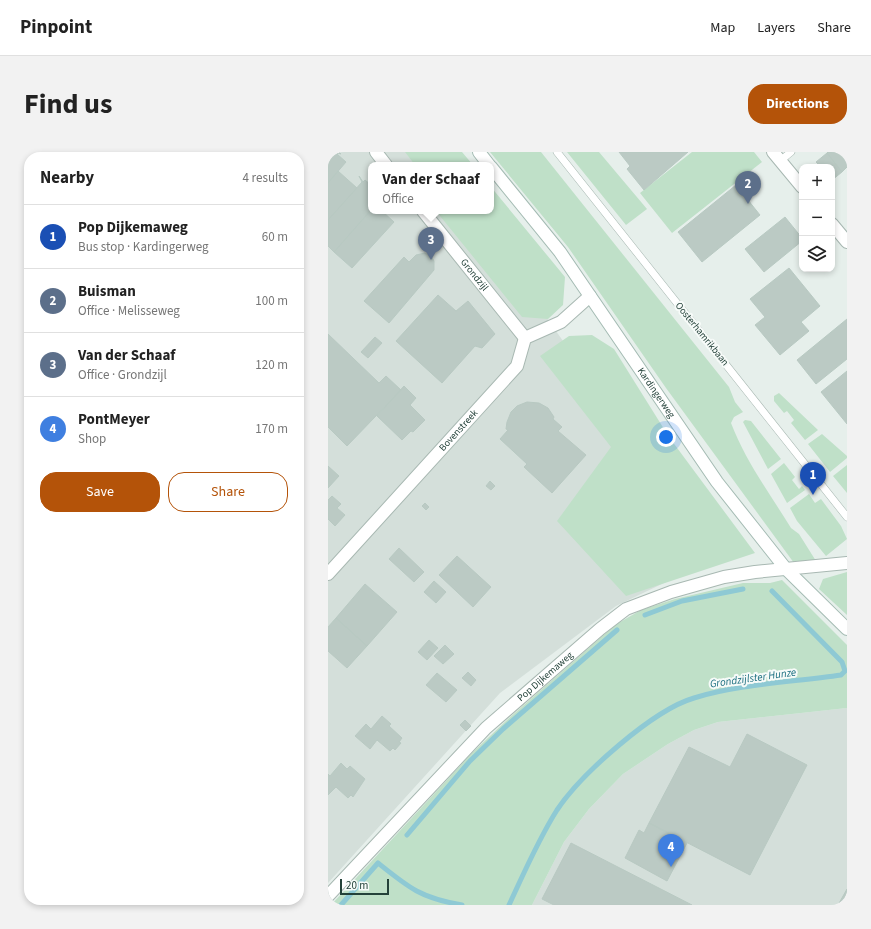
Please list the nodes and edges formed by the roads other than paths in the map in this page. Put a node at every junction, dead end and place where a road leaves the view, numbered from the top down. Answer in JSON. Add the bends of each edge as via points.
{"nodes":[{"id":1,"x":376,"y":152,"type":"edge"},
{"id":2,"x":479,"y":152,"type":"edge"},
{"id":3,"x":557,"y":152,"type":"edge"},
{"id":4,"x":791,"y":152,"type":"edge"},
{"id":5,"x":777,"y":156,"type":"edge"},
{"id":6,"x":384,"y":162,"type":"edge"},
{"id":7,"x":487,"y":162,"type":"edge"},
{"id":8,"x":494,"y":171,"type":"edge"},
{"id":9,"x":799,"y":183,"type":"edge"},
{"id":10,"x":425,"y":214,"type":"edge"},
{"id":11,"x":835,"y":228,"type":"edge"},
{"id":12,"x":847,"y":242,"type":"edge"},
{"id":13,"x":590,"y":296,"type":"junction"},
{"id":14,"x":525,"y":338,"type":"junction"},
{"id":15,"x":847,"y":517,"type":"edge"},
{"id":16,"x":847,"y":563,"type":"edge"},
{"id":17,"x":786,"y":569,"type":"junction"},
{"id":18,"x":328,"y":574,"type":"edge"},
{"id":19,"x":847,"y":629,"type":"edge"},
{"id":20,"x":328,"y":896,"type":"edge"}],
"edges":[{"from":1,"to":6,"type":"street"},
{"from":2,"to":7,"type":"street"},
{"from":3,"to":15,"type":"lane","name":"Oosterhamrikbaan"},
{"from":4,"to":5,"type":"lane"},
{"from":5,"to":9,"type":"street"},
{"from":8,"to":13,"type":"street","name":"Kardingerweg","via":[[560,252]]},
{"from":10,"to":14,"type":"street","name":"Grondzijl"},
{"from":11,"to":12,"type":"street"},
{"from":13,"to":14,"type":"street","via":[[561,322]]},
{"from":13,"to":17,"type":"street","name":"Kardingerweg","via":[[717,482]]},
{"from":14,"to":18,"type":"street","name":"Bovenstreek","via":[[517,366]]},
{"from":16,"to":17,"type":"street","name":"Pop Dijkemaweg"},
{"from":17,"to":19,"type":"street","name":"Kardingerweg"},
{"from":17,"to":20,"type":"street","name":"Pop Dijkemaweg","via":[[694,585],[626,609],[486,728]]}]}
